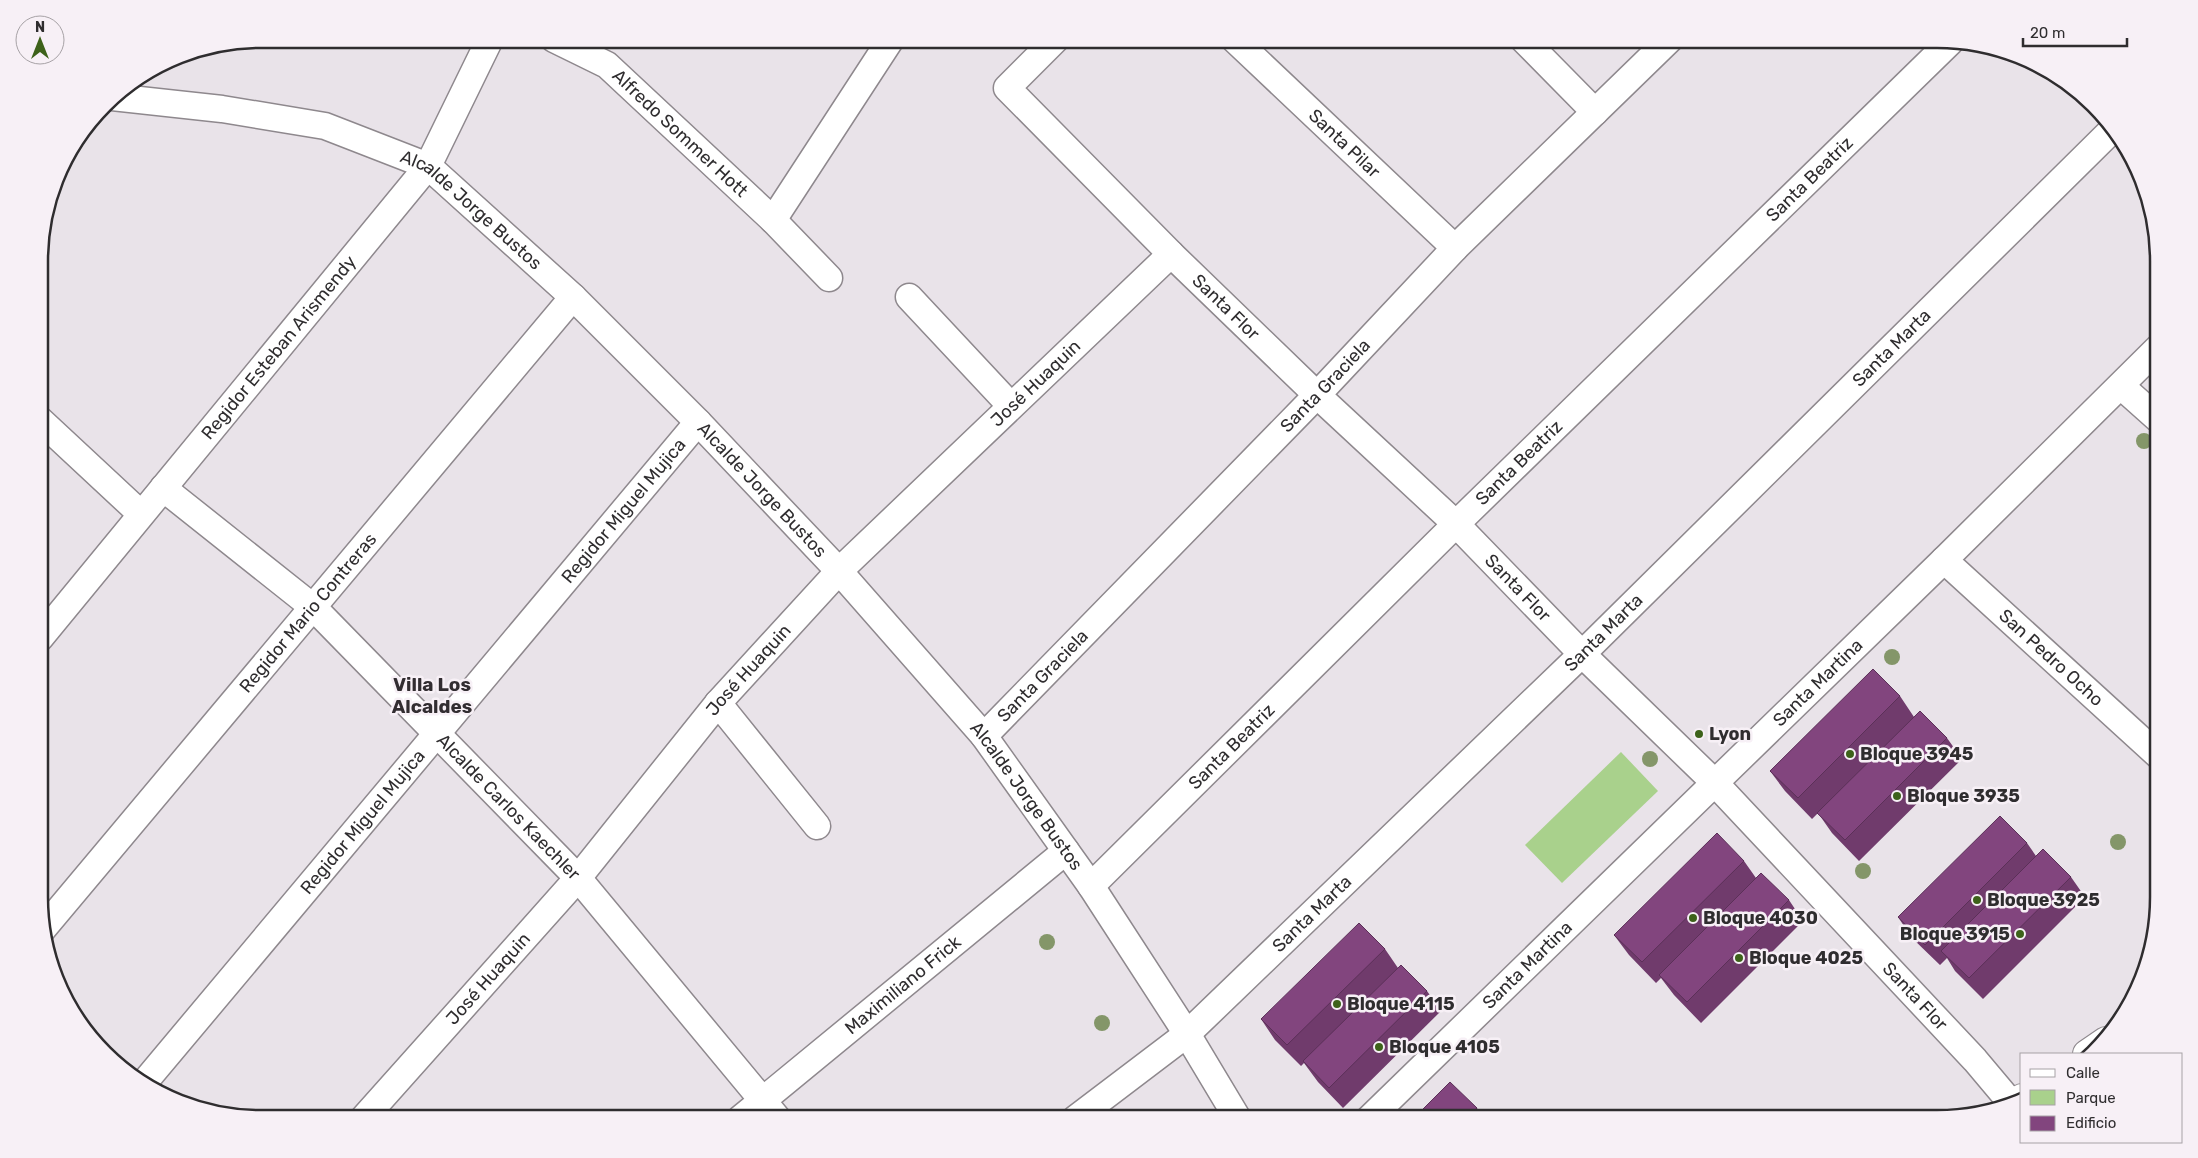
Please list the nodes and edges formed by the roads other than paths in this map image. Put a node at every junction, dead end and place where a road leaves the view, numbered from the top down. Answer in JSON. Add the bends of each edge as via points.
{"nodes":[{"id":1,"x":486,"y":48,"type":"edge"},
{"id":2,"x":572,"y":48,"type":"edge"},
{"id":3,"x":885,"y":48,"type":"edge"},
{"id":4,"x":1047,"y":48,"type":"edge"},
{"id":5,"x":1244,"y":48,"type":"edge"},
{"id":6,"x":1532,"y":48,"type":"edge"},
{"id":7,"x":1661,"y":48,"type":"edge"},
{"id":8,"x":1944,"y":48,"type":"edge"},
{"id":9,"x":122,"y":98,"type":"edge"},
{"id":10,"x":1595,"y":112,"type":"junction"},
{"id":11,"x":2109,"y":133,"type":"edge"},
{"id":12,"x":428,"y":166,"type":"junction"},
{"id":13,"x":774,"y":220,"type":"junction"},
{"id":14,"x":1455,"y":248,"type":"junction"},
{"id":15,"x":1171,"y":254,"type":"junction"},
{"id":16,"x":829,"y":278,"type":"dead end"},
{"id":17,"x":574,"y":297,"type":"junction"},
{"id":18,"x":909,"y":298,"type":"dead end"},
{"id":19,"x":2150,"y":356,"type":"edge"},
{"id":20,"x":2121,"y":386,"type":"junction"},
{"id":21,"x":1317,"y":395,"type":"junction"},
{"id":22,"x":1011,"y":406,"type":"junction"},
{"id":23,"x":2150,"y":413,"type":"edge"},
{"id":24,"x":698,"y":422,"type":"junction"},
{"id":25,"x":48,"y":427,"type":"edge"},
{"id":26,"x":163,"y":488,"type":"junction"},
{"id":27,"x":141,"y":514,"type":"junction"},
{"id":28,"x":1456,"y":524,"type":"junction"},
{"id":29,"x":1944,"y":560,"type":"junction"},
{"id":30,"x":839,"y":571,"type":"junction"},
{"id":31,"x":314,"y":608,"type":"junction"},
{"id":32,"x":48,"y":628,"type":"edge"},
{"id":33,"x":1582,"y":654,"type":"junction"},
{"id":34,"x":718,"y":704,"type":"junction"},
{"id":35,"x":438,"y":734,"type":"junction"},
{"id":36,"x":984,"y":736,"type":"junction"},
{"id":37,"x":2150,"y":748,"type":"edge"},
{"id":38,"x":1714,"y":782,"type":"junction"},
{"id":39,"x":817,"y":826,"type":"dead end"},
{"id":40,"x":1066,"y":851,"type":"junction"},
{"id":41,"x":578,"y":878,"type":"junction"},
{"id":42,"x":1091,"y":886,"type":"junction"},
{"id":43,"x":49,"y":922,"type":"edge"},
{"id":44,"x":1187,"y":1034,"type":"junction"},
{"id":45,"x":148,"y":1078,"type":"edge"},
{"id":46,"x":2009,"y":1098,"type":"edge"},
{"id":47,"x":371,"y":1110,"type":"edge"},
{"id":48,"x":769,"y":1110,"type":"edge"},
{"id":49,"x":771,"y":1110,"type":"edge"},
{"id":50,"x":1087,"y":1110,"type":"edge"},
{"id":51,"x":1233,"y":1110,"type":"edge"},
{"id":52,"x":1378,"y":1110,"type":"edge"}],
"edges":[{"from":1,"to":12,"type":"street","name":"Regidor Esteban Arismendy"},
{"from":2,"to":13,"type":"street","name":"Alfredo Sommer Hott","via":[[607,65]]},
{"from":3,"to":13,"type":"street"},
{"from":4,"to":15,"type":"street","name":"Santa Flor","via":[[1007,88]]},
{"from":5,"to":14,"type":"street","name":"Santa Pilar"},
{"from":6,"to":10,"type":"street"},
{"from":7,"to":10,"type":"street","name":"Santa Graciela"},
{"from":8,"to":28,"type":"street","name":"Santa Beatriz"},
{"from":9,"to":12,"type":"street","name":"Alcalde Jorge Bustos","via":[[222,109],[326,126]]},
{"from":10,"to":14,"type":"street","name":"Santa Graciela"},
{"from":11,"to":33,"type":"street","name":"Santa Marta"},
{"from":12,"to":17,"type":"street","name":"Alcalde Jorge Bustos"},
{"from":12,"to":26,"type":"street","name":"Regidor Esteban Arismendy"},
{"from":13,"to":16,"type":"street","name":"Alfredo Sommer Hott"},
{"from":14,"to":21,"type":"street","name":"Santa Graciela"},
{"from":15,"to":21,"type":"street","name":"Santa Flor"},
{"from":15,"to":22,"type":"street","name":"José Huaquin"},
{"from":17,"to":24,"type":"street","name":"Alcalde Jorge Bustos"},
{"from":17,"to":31,"type":"street","name":"Regidor Mario Contreras"},
{"from":18,"to":22,"type":"street"},
{"from":19,"to":20,"type":"street","name":"Santa Martina"},
{"from":20,"to":23,"type":"street"},
{"from":20,"to":29,"type":"street","name":"Santa Martina"},
{"from":21,"to":28,"type":"street","name":"Santa Flor"},
{"from":21,"to":36,"type":"street","name":"Santa Graciela"},
{"from":22,"to":30,"type":"street","name":"José Huaquin"},
{"from":24,"to":30,"type":"street","name":"Alcalde Jorge Bustos"},
{"from":24,"to":35,"type":"street","name":"Regidor Miguel Mujica"},
{"from":25,"to":27,"type":"street"},
{"from":26,"to":27,"type":"street","name":"Regidor Esteban Arismendy"},
{"from":26,"to":31,"type":"street","name":"Alcalde Carlos Kaechler"},
{"from":27,"to":32,"type":"street","name":"Regidor Esteban Arismendy"},
{"from":28,"to":33,"type":"street","name":"Santa Flor"},
{"from":28,"to":42,"type":"street","name":"Santa Beatriz"},
{"from":29,"to":37,"type":"street","name":"San Pedro Ocho"},
{"from":29,"to":38,"type":"street","name":"Santa Martina"},
{"from":30,"to":34,"type":"street","name":"José Huaquin"},
{"from":30,"to":36,"type":"street","name":"Alcalde Jorge Bustos"},
{"from":31,"to":35,"type":"street","name":"Alcalde Carlos Kaechler"},
{"from":31,"to":43,"type":"street","name":"Regidor Mario Contreras"},
{"from":33,"to":38,"type":"street","name":"Santa Flor"},
{"from":33,"to":44,"type":"street","name":"Santa Marta"},
{"from":34,"to":39,"type":"street"},
{"from":34,"to":41,"type":"street","name":"José Huaquin"},
{"from":35,"to":41,"type":"street","name":"Alcalde Carlos Kaechler"},
{"from":35,"to":45,"type":"street","name":"Regidor Miguel Mujica"},
{"from":36,"to":40,"type":"street","name":"Alcalde Jorge Bustos"},
{"from":38,"to":46,"type":"street","name":"Santa Flor"},
{"from":38,"to":52,"type":"street","name":"Santa Martina"},
{"from":40,"to":42,"type":"street","name":"Alcalde Jorge Bustos"},
{"from":40,"to":49,"type":"street","name":"Maximiliano Frick"},
{"from":41,"to":47,"type":"street","name":"José Huaquin"},
{"from":41,"to":48,"type":"street","name":"Alcalde Carlos Kaechler"},
{"from":42,"to":44,"type":"street","name":"Alcalde Jorge Bustos"},
{"from":44,"to":50,"type":"street","name":"Santa Marta"},
{"from":44,"to":51,"type":"street","name":"Alcalde Jorge Bustos"}]}
